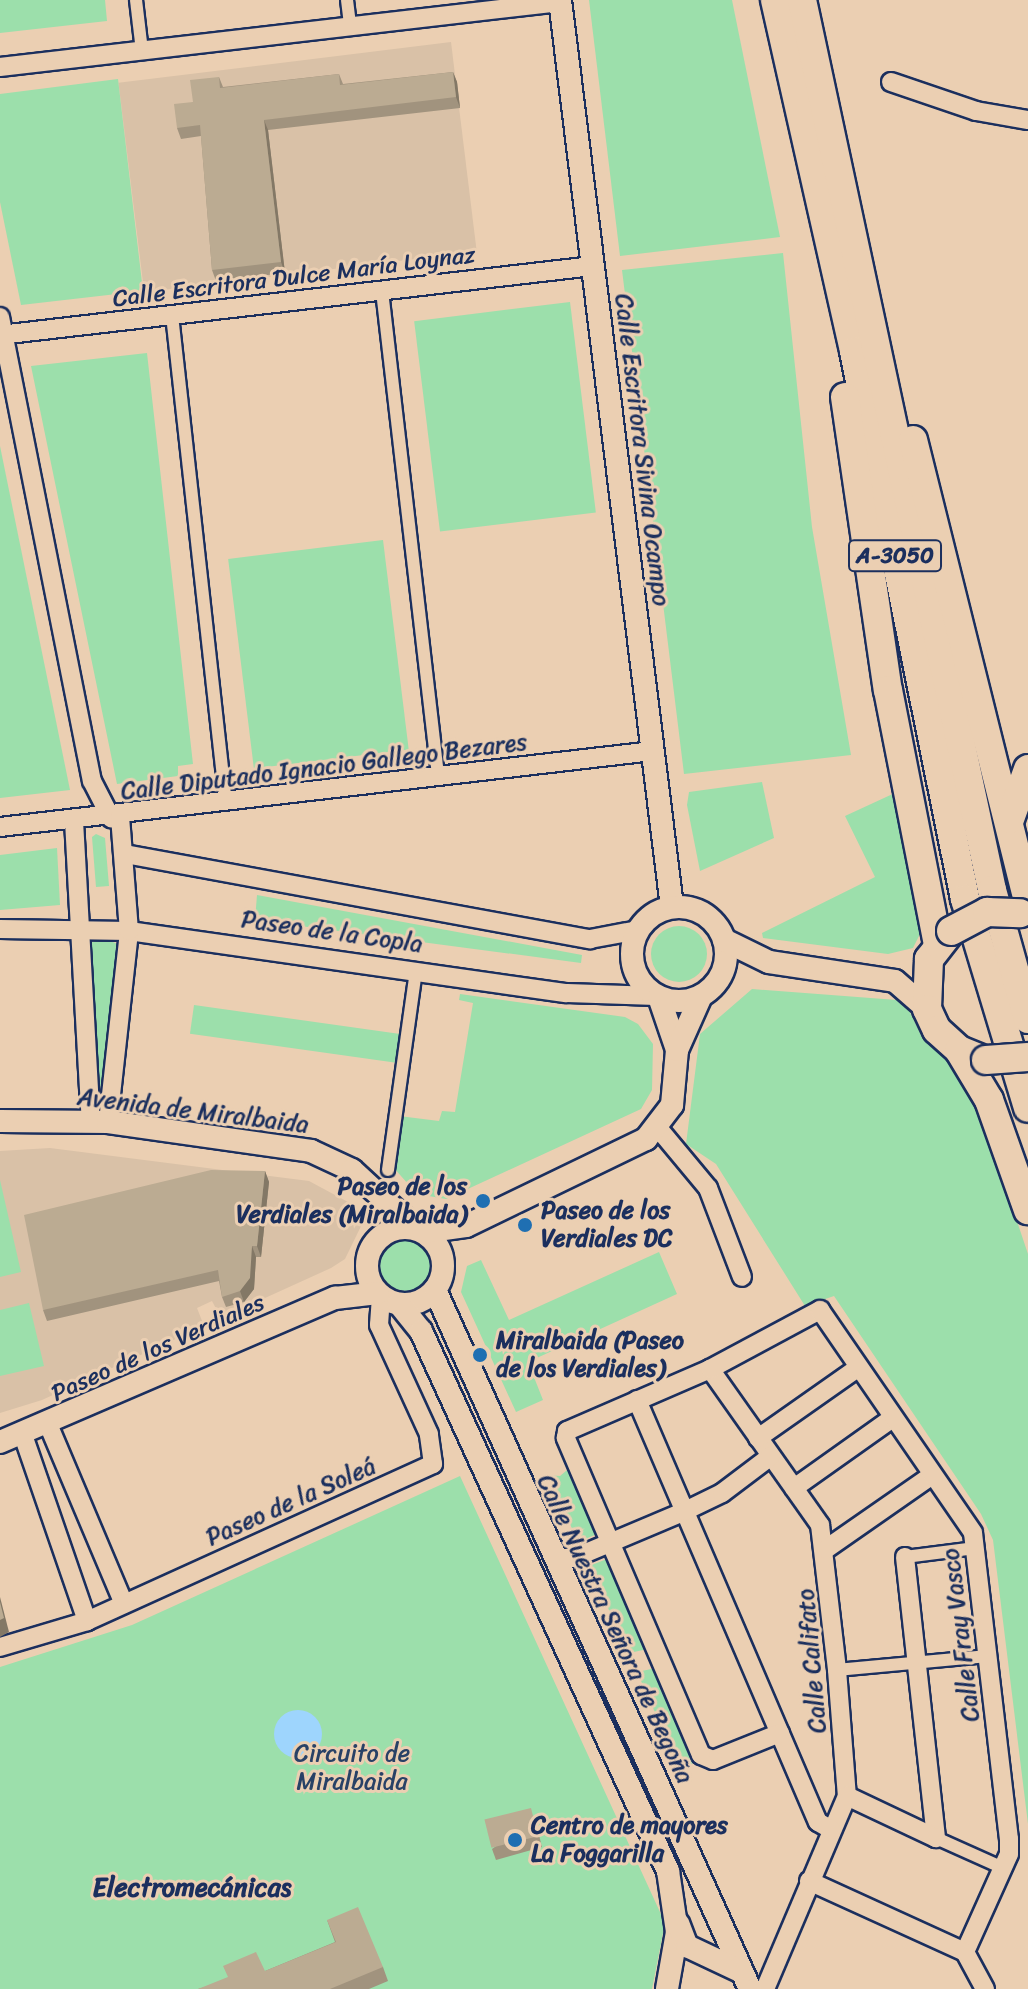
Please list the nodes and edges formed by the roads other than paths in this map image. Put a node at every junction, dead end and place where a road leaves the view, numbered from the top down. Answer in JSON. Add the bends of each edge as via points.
{"nodes":[{"id":1,"x":136,"y":0,"type":"edge"},
{"id":2,"x":347,"y":0,"type":"edge"},
{"id":3,"x":775,"y":0,"type":"edge"},
{"id":4,"x":802,"y":0,"type":"edge"},
{"id":5,"x":559,"y":1,"type":"edge"},
{"id":6,"x":350,"y":26,"type":"junction"},
{"id":7,"x":142,"y":51,"type":"junction"},
{"id":8,"x":0,"y":67,"type":"edge"},
{"id":9,"x":891,"y":82,"type":"dead end"},
{"id":10,"x":1028,"y":120,"type":"edge"},
{"id":11,"x":833,"y":207,"type":"junction"},
{"id":12,"x":593,"y":266,"type":"junction"},
{"id":13,"x":382,"y":291,"type":"junction"},
{"id":14,"x":172,"y":315,"type":"junction"},
{"id":15,"x":1,"y":329,"type":"edge"},
{"id":16,"x":653,"y":751,"type":"junction"},
{"id":17,"x":1028,"y":769,"type":"edge"},
{"id":18,"x":438,"y":775,"type":"junction"},
{"id":19,"x":226,"y":802,"type":"junction"},
{"id":20,"x":115,"y":817,"type":"junction"},
{"id":21,"x":74,"y":821,"type":"junction"},
{"id":22,"x":0,"y":827,"type":"edge"},
{"id":23,"x":1010,"y":827,"type":"junction"},
{"id":24,"x":125,"y":854,"type":"junction"},
{"id":25,"x":672,"y":907,"type":"junction"},
{"id":26,"x":1025,"y":910,"type":"edge"},
{"id":27,"x":83,"y":928,"type":"junction"},
{"id":28,"x":0,"y":929,"type":"edge"},
{"id":29,"x":638,"y":930,"type":"junction"},
{"id":30,"x":129,"y":931,"type":"junction"},
{"id":31,"x":724,"y":940,"type":"junction"},
{"id":32,"x":939,"y":945,"type":"junction"},
{"id":33,"x":769,"y":962,"type":"junction"},
{"id":34,"x":416,"y":970,"type":"junction"},
{"id":35,"x":865,"y":975,"type":"junction"},
{"id":36,"x":718,"y":980,"type":"junction"},
{"id":37,"x":657,"y":996,"type":"junction"},
{"id":38,"x":701,"y":996,"type":"junction"},
{"id":39,"x":927,"y":1009,"type":"junction"},
{"id":40,"x":1028,"y":1019,"type":"edge"},
{"id":41,"x":677,"y":1050,"type":"junction"},
{"id":42,"x":959,"y":1050,"type":"junction"},
{"id":43,"x":1028,"y":1057,"type":"edge"},
{"id":44,"x":1028,"y":1108,"type":"edge"},
{"id":45,"x":0,"y":1121,"type":"edge"},
{"id":46,"x":100,"y":1122,"type":"junction"},
{"id":47,"x":658,"y":1128,"type":"junction"},
{"id":48,"x":388,"y":1170,"type":"dead end"},
{"id":49,"x":370,"y":1186,"type":"junction"},
{"id":50,"x":1024,"y":1192,"type":"edge"},
{"id":51,"x":1028,"y":1210,"type":"edge"},
{"id":52,"x":466,"y":1226,"type":"junction"},
{"id":53,"x":420,"y":1230,"type":"junction"},
{"id":54,"x":372,"y":1248,"type":"junction"},
{"id":55,"x":443,"y":1256,"type":"junction"},
{"id":56,"x":742,"y":1277,"type":"dead end"},
{"id":57,"x":435,"y":1290,"type":"junction"},
{"id":58,"x":335,"y":1298,"type":"junction"},
{"id":59,"x":386,"y":1298,"type":"junction"},
{"id":60,"x":710,"y":1369,"type":"junction"},
{"id":61,"x":856,"y":1369,"type":"junction"},
{"id":62,"x":637,"y":1400,"type":"junction"},
{"id":63,"x":891,"y":1419,"type":"junction"},
{"id":64,"x":48,"y":1424,"type":"junction"},
{"id":65,"x":23,"y":1435,"type":"junction"},
{"id":66,"x":758,"y":1438,"type":"junction"},
{"id":67,"x":0,"y":1442,"type":"edge"},
{"id":68,"x":771,"y":1456,"type":"junction"},
{"id":69,"x":931,"y":1476,"type":"junction"},
{"id":70,"x":794,"y":1488,"type":"junction"},
{"id":71,"x":685,"y":1511,"type":"junction"},
{"id":72,"x":610,"y":1543,"type":"junction"},
{"id":73,"x":975,"y":1548,"type":"junction"},
{"id":74,"x":826,"y":1549,"type":"junction"},
{"id":75,"x":905,"y":1557,"type":"joint"},
{"id":76,"x":554,"y":1558,"type":"junction"},
{"id":77,"x":124,"y":1604,"type":"junction"},
{"id":78,"x":87,"y":1621,"type":"junction"},
{"id":79,"x":0,"y":1647,"type":"edge"},
{"id":80,"x":987,"y":1656,"type":"junction"},
{"id":81,"x":916,"y":1663,"type":"junction"},
{"id":82,"x":837,"y":1670,"type":"junction"},
{"id":83,"x":780,"y":1733,"type":"junction"},
{"id":84,"x":847,"y":1796,"type":"junction"},
{"id":85,"x":832,"y":1830,"type":"junction"},
{"id":86,"x":936,"y":1838,"type":"junction"},
{"id":87,"x":1003,"y":1868,"type":"junction"},
{"id":88,"x":809,"y":1881,"type":"junction"},
{"id":89,"x":677,"y":1918,"type":"junction"},
{"id":90,"x":720,"y":1926,"type":"junction"},
{"id":91,"x":695,"y":1951,"type":"junction"},
{"id":92,"x":965,"y":1952,"type":"junction"},
{"id":93,"x":771,"y":1969,"type":"junction"},
{"id":94,"x":746,"y":1981,"type":"edge"},
{"id":95,"x":667,"y":1989,"type":"edge"},
{"id":96,"x":765,"y":1989,"type":"edge"},
{"id":97,"x":985,"y":1989,"type":"edge"}],
"edges":[{"from":1,"to":7,"type":"street"},
{"from":2,"to":6,"type":"street"},
{"from":3,"to":11,"type":"main road","number":"A-3050"},
{"from":4,"to":11,"type":"main road","number":"A-3050"},
{"from":5,"to":6,"type":"street"},
{"from":5,"to":12,"type":"street","name":"Calle Escritora Sivina Ocampo"},
{"from":6,"to":7,"type":"street"},
{"from":7,"to":8,"type":"street"},
{"from":9,"to":10,"type":"street","via":[[976,111]]},
{"from":11,"to":23,"type":"main road","via":[[898,385]]},
{"from":11,"to":32,"type":"main road","via":[[888,690]]},
{"from":11,"to":40,"type":"main road","number":"A-3050","via":[[992,890]]},
{"from":11,"to":44,"type":"main road","number":"A-3050","via":[[854,351],[965,899]]},
{"from":12,"to":13,"type":"street","name":"Calle Escritora Dulce María Loynaz"},
{"from":12,"to":16,"type":"street","name":"Calle Escritora Sivina Ocampo"},
{"from":13,"to":14,"type":"street","name":"Calle Escritora Dulce María Loynaz"},
{"from":13,"to":18,"type":"street"},
{"from":14,"to":15,"type":"street","name":"Calle Escritora Dulce María Loynaz"},
{"from":14,"to":19,"type":"street"},
{"from":15,"to":20,"type":"street","via":[[92,781]]},
{"from":16,"to":18,"type":"street","name":"Calle Diputado Ignacio Gallego Bezares"},
{"from":16,"to":25,"type":"street","name":"Calle Escritora Sivina Ocampo"},
{"from":17,"to":23,"type":"main road","via":[[1015,794]]},
{"from":18,"to":19,"type":"street","name":"Calle Diputado Ignacio Gallego Bezares"},
{"from":19,"to":20,"type":"street","name":"Calle Diputado Ignacio Gallego Bezares"},
{"from":20,"to":21,"type":"street","name":"Calle Diputado Ignacio Gallego Bezares"},
{"from":20,"to":24,"type":"street"},
{"from":21,"to":22,"type":"street","name":"Calle Diputado Ignacio Gallego Bezares"},
{"from":21,"to":27,"type":"street"},
{"from":23,"to":26,"type":"main road"},
{"from":24,"to":29,"type":"street","via":[[590,939]]},
{"from":24,"to":30,"type":"street"},
{"from":25,"to":29,"type":"street","via":[[646,919]]},
{"from":25,"to":31,"type":"street","via":[[698,911]]},
{"from":26,"to":32,"type":"main road","bridge":true,"via":[[987,912]]},
{"from":27,"to":28,"type":"street","name":"Paseo de la Copla"},
{"from":27,"to":30,"type":"street","name":"Paseo de la Copla"},
{"from":27,"to":46,"type":"street"},
{"from":29,"to":37,"type":"street","via":[[633,967]]},
{"from":30,"to":34,"type":"street","name":"Paseo de la Copla"},
{"from":30,"to":46,"type":"street"},
{"from":31,"to":33,"type":"street"},
{"from":31,"to":36,"type":"street","via":[[724,968]]},
{"from":32,"to":35,"type":"street","via":[[904,970]]},
{"from":32,"to":39,"type":"main road"},
{"from":33,"to":35,"type":"street"},
{"from":33,"to":36,"type":"street"},
{"from":34,"to":37,"type":"street","name":"Paseo de la Copla","via":[[567,993]]},
{"from":34,"to":48,"type":"street"},
{"from":35,"to":39,"type":"street","via":[[895,981]]},
{"from":36,"to":38,"type":"street"},
{"from":37,"to":38,"type":"street","via":[[680,1001]]},
{"from":37,"to":41,"type":"street"},
{"from":38,"to":41,"type":"street"},
{"from":39,"to":42,"type":"main road","via":[[937,1030]]},
{"from":41,"to":47,"type":"street","via":[[672,1105]]},
{"from":42,"to":43,"type":"main road","bridge":true,"via":[[986,1060]]},
{"from":42,"to":50,"type":"main road","via":[[979,1078]]},
{"from":45,"to":46,"type":"street","name":"Avenida de Miralbaida"},
{"from":46,"to":49,"type":"street","name":"Avenida de Miralbaida","via":[[311,1151],[341,1163]]},
{"from":47,"to":52,"type":"street","via":[[628,1151]]},
{"from":47,"to":56,"type":"street","via":[[708,1188]]},
{"from":49,"to":53,"type":"street","name":"Avenida de Miralbaida"},
{"from":49,"to":54,"type":"street"},
{"from":50,"to":51,"type":"main road"},
{"from":52,"to":53,"type":"street"},
{"from":52,"to":55,"type":"street"},
{"from":53,"to":54,"type":"street","via":[[395,1229]]},
{"from":53,"to":55,"type":"street"},
{"from":54,"to":58,"type":"street","name":"Paseo de los Verdiales"},
{"from":54,"to":59,"type":"street","via":[[367,1270]]},
{"from":55,"to":57,"type":"street"},
{"from":57,"to":59,"type":"street","via":[[425,1299]]},
{"from":57,"to":76,"type":"street","name":"Calle Nuestra Señora de Begoña"},
{"from":58,"to":59,"type":"street","name":"Paseo de los Verdiales"},
{"from":58,"to":64,"type":"street","name":"Paseo de los Verdiales"},
{"from":59,"to":77,"type":"street","name":"Paseo de la Soleá","via":[[379,1325],[429,1434],[433,1464]]},
{"from":59,"to":89,"type":"street","via":[[421,1331],[668,1871]]},
{"from":60,"to":61,"type":"street","name":"Calle Fray Vasco","via":[[820,1310]]},
{"from":60,"to":62,"type":"street"},
{"from":60,"to":66,"type":"street","name":"Calle Califato"},
{"from":61,"to":63,"type":"street","name":"Calle Fray Vasco"},
{"from":61,"to":66,"type":"street"},
{"from":62,"to":71,"type":"street"},
{"from":62,"to":72,"type":"street","name":"Calle Nuestra Señora de Begoña","via":[[567,1431]]},
{"from":63,"to":69,"type":"street","name":"Calle Fray Vasco"},
{"from":63,"to":70,"type":"street"},
{"from":64,"to":65,"type":"street","name":"Paseo de los Verdiales"},
{"from":64,"to":77,"type":"street"},
{"from":65,"to":67,"type":"street","name":"Paseo de los Verdiales"},
{"from":65,"to":78,"type":"street"},
{"from":66,"to":68,"type":"street","name":"Calle Califato"},
{"from":68,"to":70,"type":"street","name":"Calle Califato"},
{"from":68,"to":71,"type":"street","via":[[722,1493]]},
{"from":69,"to":73,"type":"street","name":"Calle Fray Vasco","via":[[973,1533]]},
{"from":69,"to":74,"type":"street"},
{"from":70,"to":74,"type":"street","name":"Calle Califato","via":[[820,1525]]},
{"from":71,"to":72,"type":"street"},
{"from":71,"to":83,"type":"street"},
{"from":72,"to":76,"type":"street","via":[[574,1558]]},
{"from":72,"to":83,"type":"street","name":"Calle Nuestra Señora de Begoña","via":[[701,1755],[713,1760]]},
{"from":73,"to":75,"type":"street"},
{"from":73,"to":80,"type":"street","name":"Calle Fray Vasco"},
{"from":74,"to":82,"type":"street","name":"Calle Califato"},
{"from":75,"to":81,"type":"street"},
{"from":76,"to":90,"type":"street","name":"Calle Nuestra Señora de Begoña"},
{"from":77,"to":78,"type":"street","name":"Paseo de la Soleá"},
{"from":78,"to":79,"type":"street","name":"Paseo de la Soleá"},
{"from":80,"to":81,"type":"street"},
{"from":80,"to":87,"type":"street","name":"Calle Fray Vasco","via":[[1009,1839]]},
{"from":81,"to":82,"type":"street"},
{"from":81,"to":86,"type":"street"},
{"from":82,"to":84,"type":"street","name":"Calle Califato"},
{"from":83,"to":85,"type":"street","via":[[818,1822]]},
{"from":84,"to":85,"type":"street","name":"Calle Califato"},
{"from":84,"to":86,"type":"street"},
{"from":85,"to":88,"type":"street","name":"Calle Califato"},
{"from":86,"to":87,"type":"street"},
{"from":87,"to":92,"type":"street","name":"Calle Fray Vasco"},
{"from":88,"to":92,"type":"street"},
{"from":88,"to":93,"type":"street","name":"Calle Califato"},
{"from":89,"to":91,"type":"street","via":[[682,1940]]},
{"from":89,"to":95,"type":"street"},
{"from":90,"to":91,"type":"street","via":[[712,1947]]},
{"from":90,"to":94,"type":"street","name":"Calle Nuestra Señora de Begoña"},
{"from":91,"to":94,"type":"street"},
{"from":92,"to":97,"type":"street"},
{"from":93,"to":94,"type":"street"},
{"from":93,"to":96,"type":"street","name":"Calle Califato"}]}
